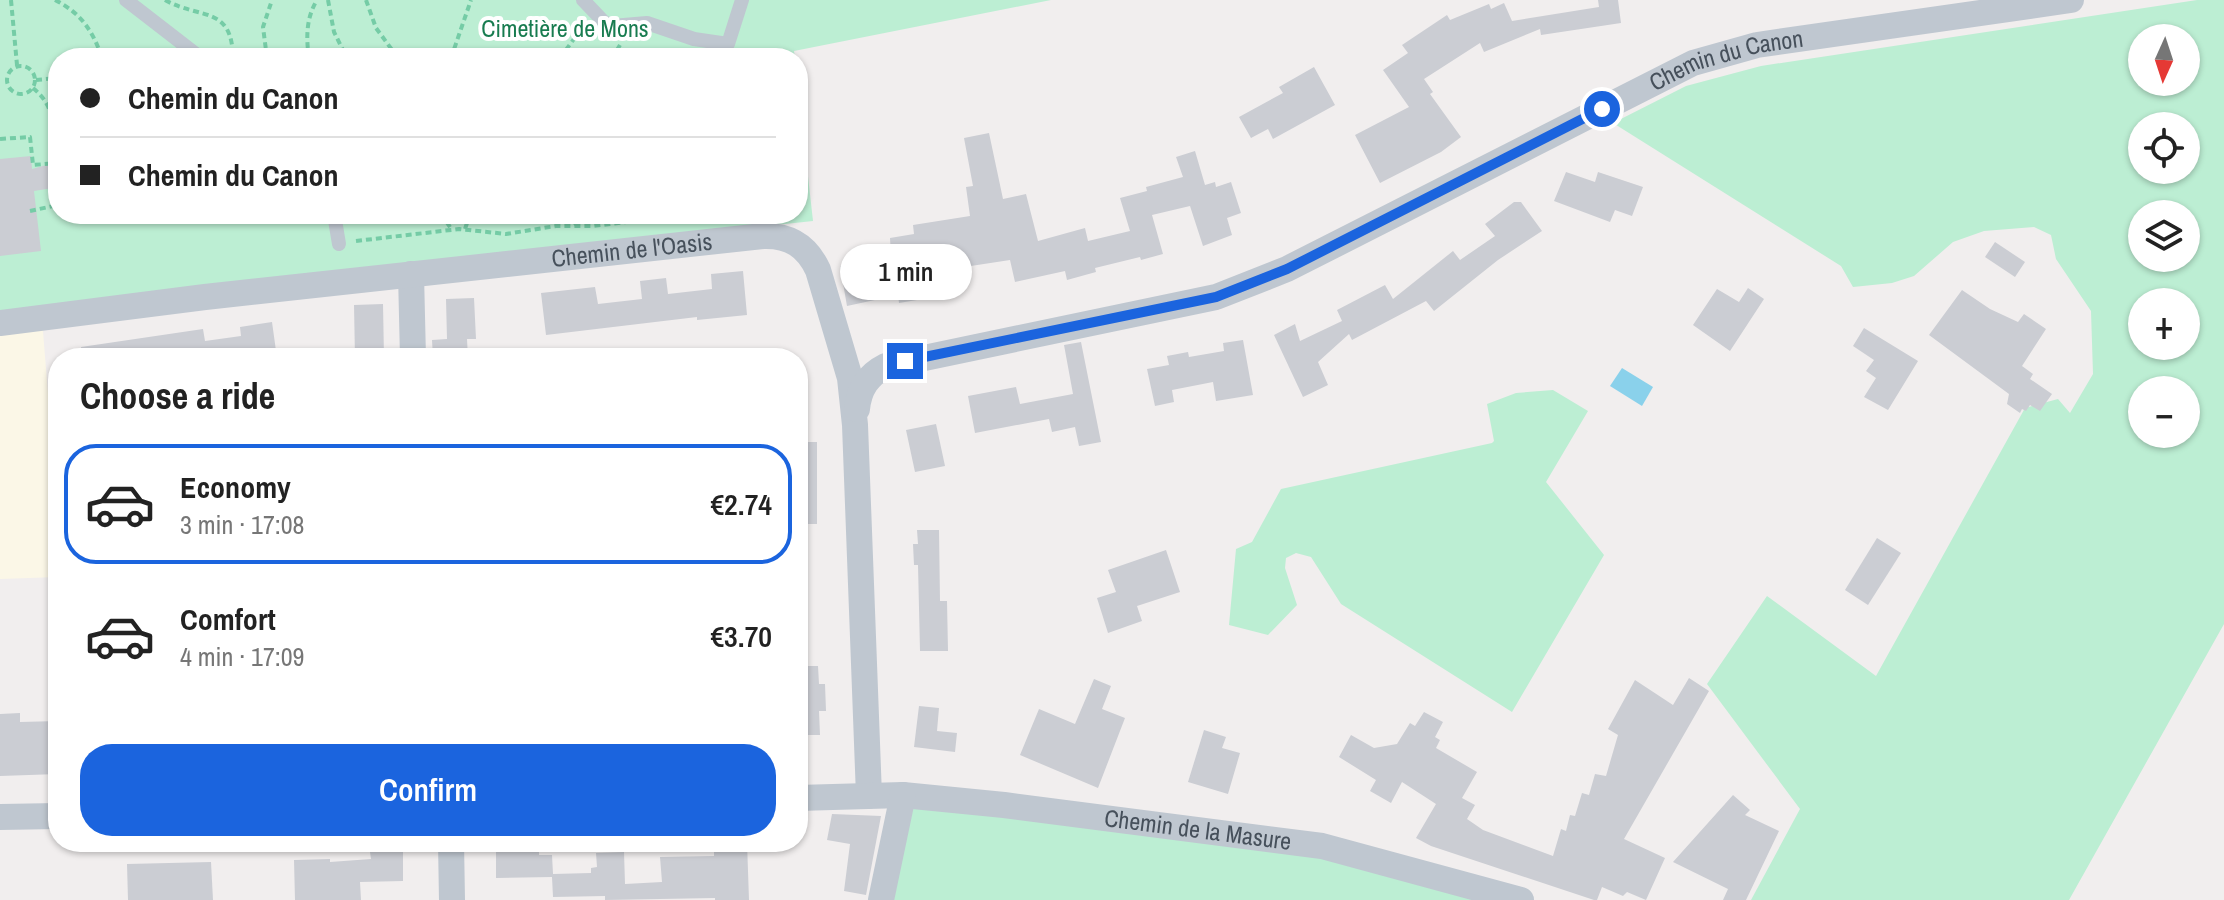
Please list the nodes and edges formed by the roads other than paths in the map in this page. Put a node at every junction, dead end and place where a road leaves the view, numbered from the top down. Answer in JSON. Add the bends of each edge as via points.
{"nodes":[{"id":1,"x":126,"y":0,"type":"edge"},
{"id":2,"x":742,"y":0,"type":"edge"},
{"id":3,"x":2071,"y":0,"type":"edge"},
{"id":4,"x":588,"y":4,"type":"edge"},
{"id":5,"x":188,"y":48,"type":"edge"},
{"id":6,"x":336,"y":224,"type":"edge"},
{"id":7,"x":339,"y":244,"type":"road end"},
{"id":8,"x":411,"y":274,"type":"junction"},
{"id":9,"x":0,"y":323,"type":"edge"},
{"id":10,"x":413,"y":348,"type":"edge"},
{"id":11,"x":855,"y":425,"type":"junction"},
{"id":12,"x":903,"y":795,"type":"junction"},
{"id":13,"x":869,"y":796,"type":"junction"},
{"id":14,"x":808,"y":798,"type":"edge"},
{"id":15,"x":48,"y":816,"type":"edge"},
{"id":16,"x":0,"y":817,"type":"edge"},
{"id":17,"x":451,"y":852,"type":"edge"},
{"id":18,"x":452,"y":900,"type":"edge"},
{"id":19,"x":881,"y":900,"type":"edge"},
{"id":20,"x":1521,"y":900,"type":"edge"}],
"edges":[{"from":1,"to":5,"type":"lane"},
{"from":2,"to":4,"type":"lane","via":[[728,44],[647,23],[612,26]]},
{"from":3,"to":11,"type":"street","name":"Chemin du Canon","via":[[1757,45],[1693,63],[1248,286],[886,366],[863,385]]},
{"from":6,"to":7,"type":"lane"},
{"from":8,"to":9,"type":"street","name":"Chemin de l'Oasis"},
{"from":8,"to":10,"type":"street"},
{"from":8,"to":11,"type":"street","name":"Chemin de l'Oasis","via":[[780,236],[811,254],[850,378]]},
{"from":11,"to":13,"type":"street","name":"Chemin de l'Oasis"},
{"from":12,"to":13,"type":"street","name":"Chemin de la Masure"},
{"from":12,"to":19,"type":"street"},
{"from":12,"to":20,"type":"street","name":"Chemin de la Masure","via":[[1322,846]]},
{"from":13,"to":14,"type":"street","name":"Chemin de la Masure"},
{"from":15,"to":16,"type":"street"},
{"from":17,"to":18,"type":"street"}]}
